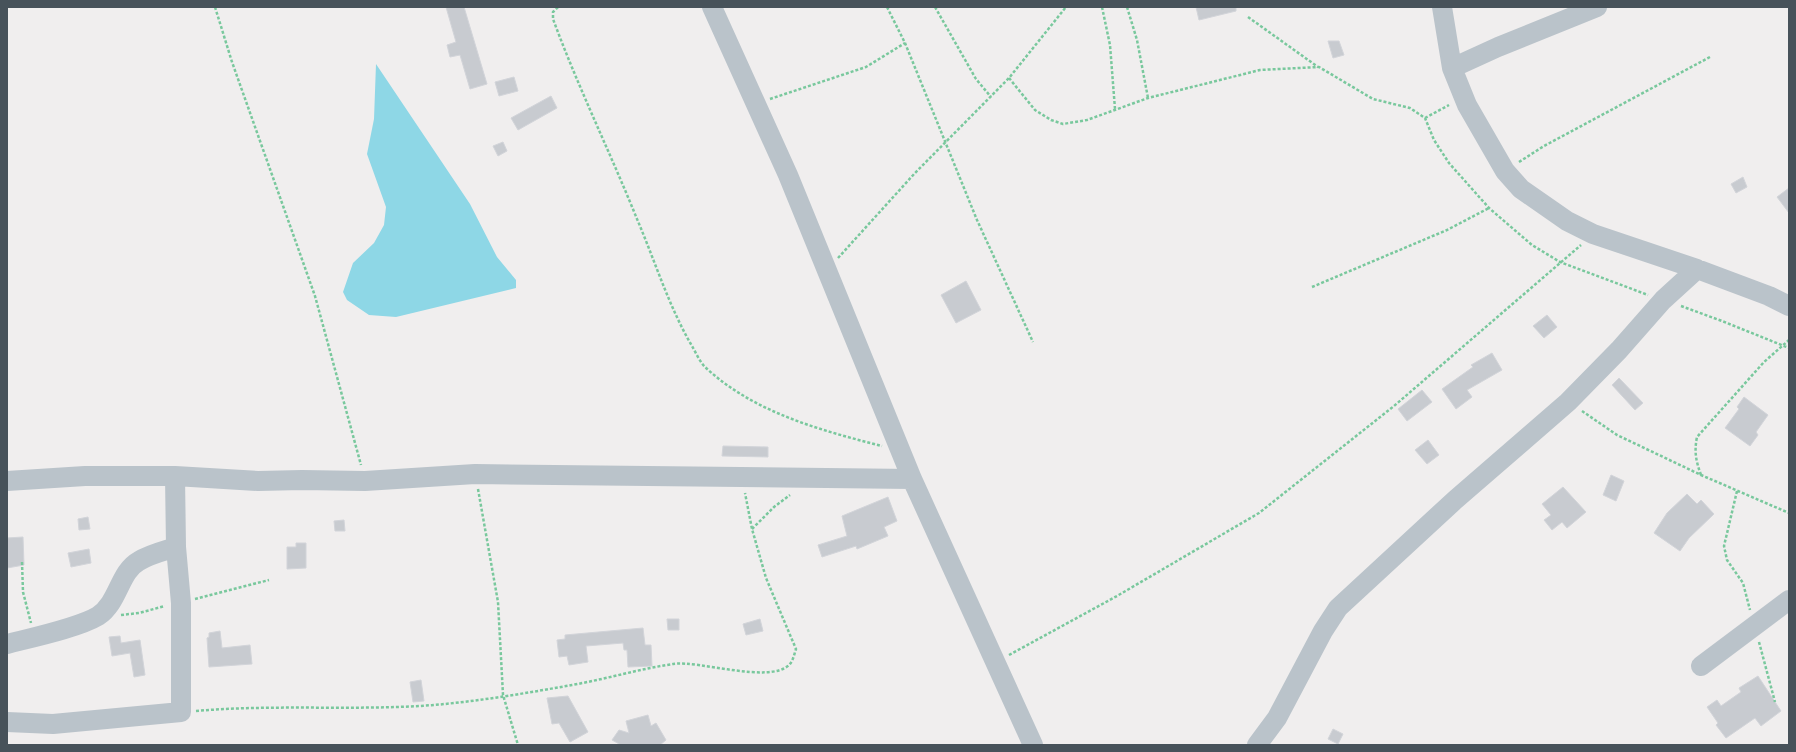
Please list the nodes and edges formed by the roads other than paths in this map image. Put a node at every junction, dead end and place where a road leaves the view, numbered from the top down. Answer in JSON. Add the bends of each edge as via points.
{"nodes":[{"id":1,"x":712,"y":7,"type":"edge"},
{"id":2,"x":1442,"y":7,"type":"edge"},
{"id":3,"x":1597,"y":7,"type":"edge"},
{"id":4,"x":1452,"y":68,"type":"junction"},
{"id":5,"x":1697,"y":269,"type":"junction"},
{"id":6,"x":1789,"y":306,"type":"edge"},
{"id":7,"x":175,"y":476,"type":"junction"},
{"id":8,"x":912,"y":479,"type":"junction"},
{"id":9,"x":7,"y":481,"type":"edge"},
{"id":10,"x":176,"y":547,"type":"junction"},
{"id":11,"x":1789,"y":600,"type":"edge"},
{"id":12,"x":7,"y":644,"type":"edge"},
{"id":13,"x":1701,"y":666,"type":"dead end"},
{"id":14,"x":7,"y":722,"type":"edge"},
{"id":15,"x":1033,"y":745,"type":"edge"},
{"id":16,"x":1257,"y":745,"type":"edge"}],
"edges":[{"from":1,"to":8,"type":"street","via":[[788,175]]},
{"from":2,"to":4,"type":"street"},
{"from":3,"to":4,"type":"street"},
{"from":4,"to":5,"type":"street","via":[[1467,104],[1505,171],[1521,189],[1567,221],[1593,234]]},
{"from":5,"to":6,"type":"street"},
{"from":5,"to":16,"type":"street","via":[[1662,300],[1619,350],[1568,402],[1455,500],[1338,608],[1277,718]]},
{"from":7,"to":8,"type":"street","via":[[258,481],[365,481],[475,474]]},
{"from":7,"to":9,"type":"street","via":[[85,476]]},
{"from":7,"to":10,"type":"street"},
{"from":8,"to":15,"type":"street"},
{"from":10,"to":12,"type":"street","via":[[138,561],[123,579],[117,595],[98,616]]},
{"from":10,"to":14,"type":"street","via":[[180,603],[181,712],[53,724]]},
{"from":11,"to":13,"type":"street"}]}
